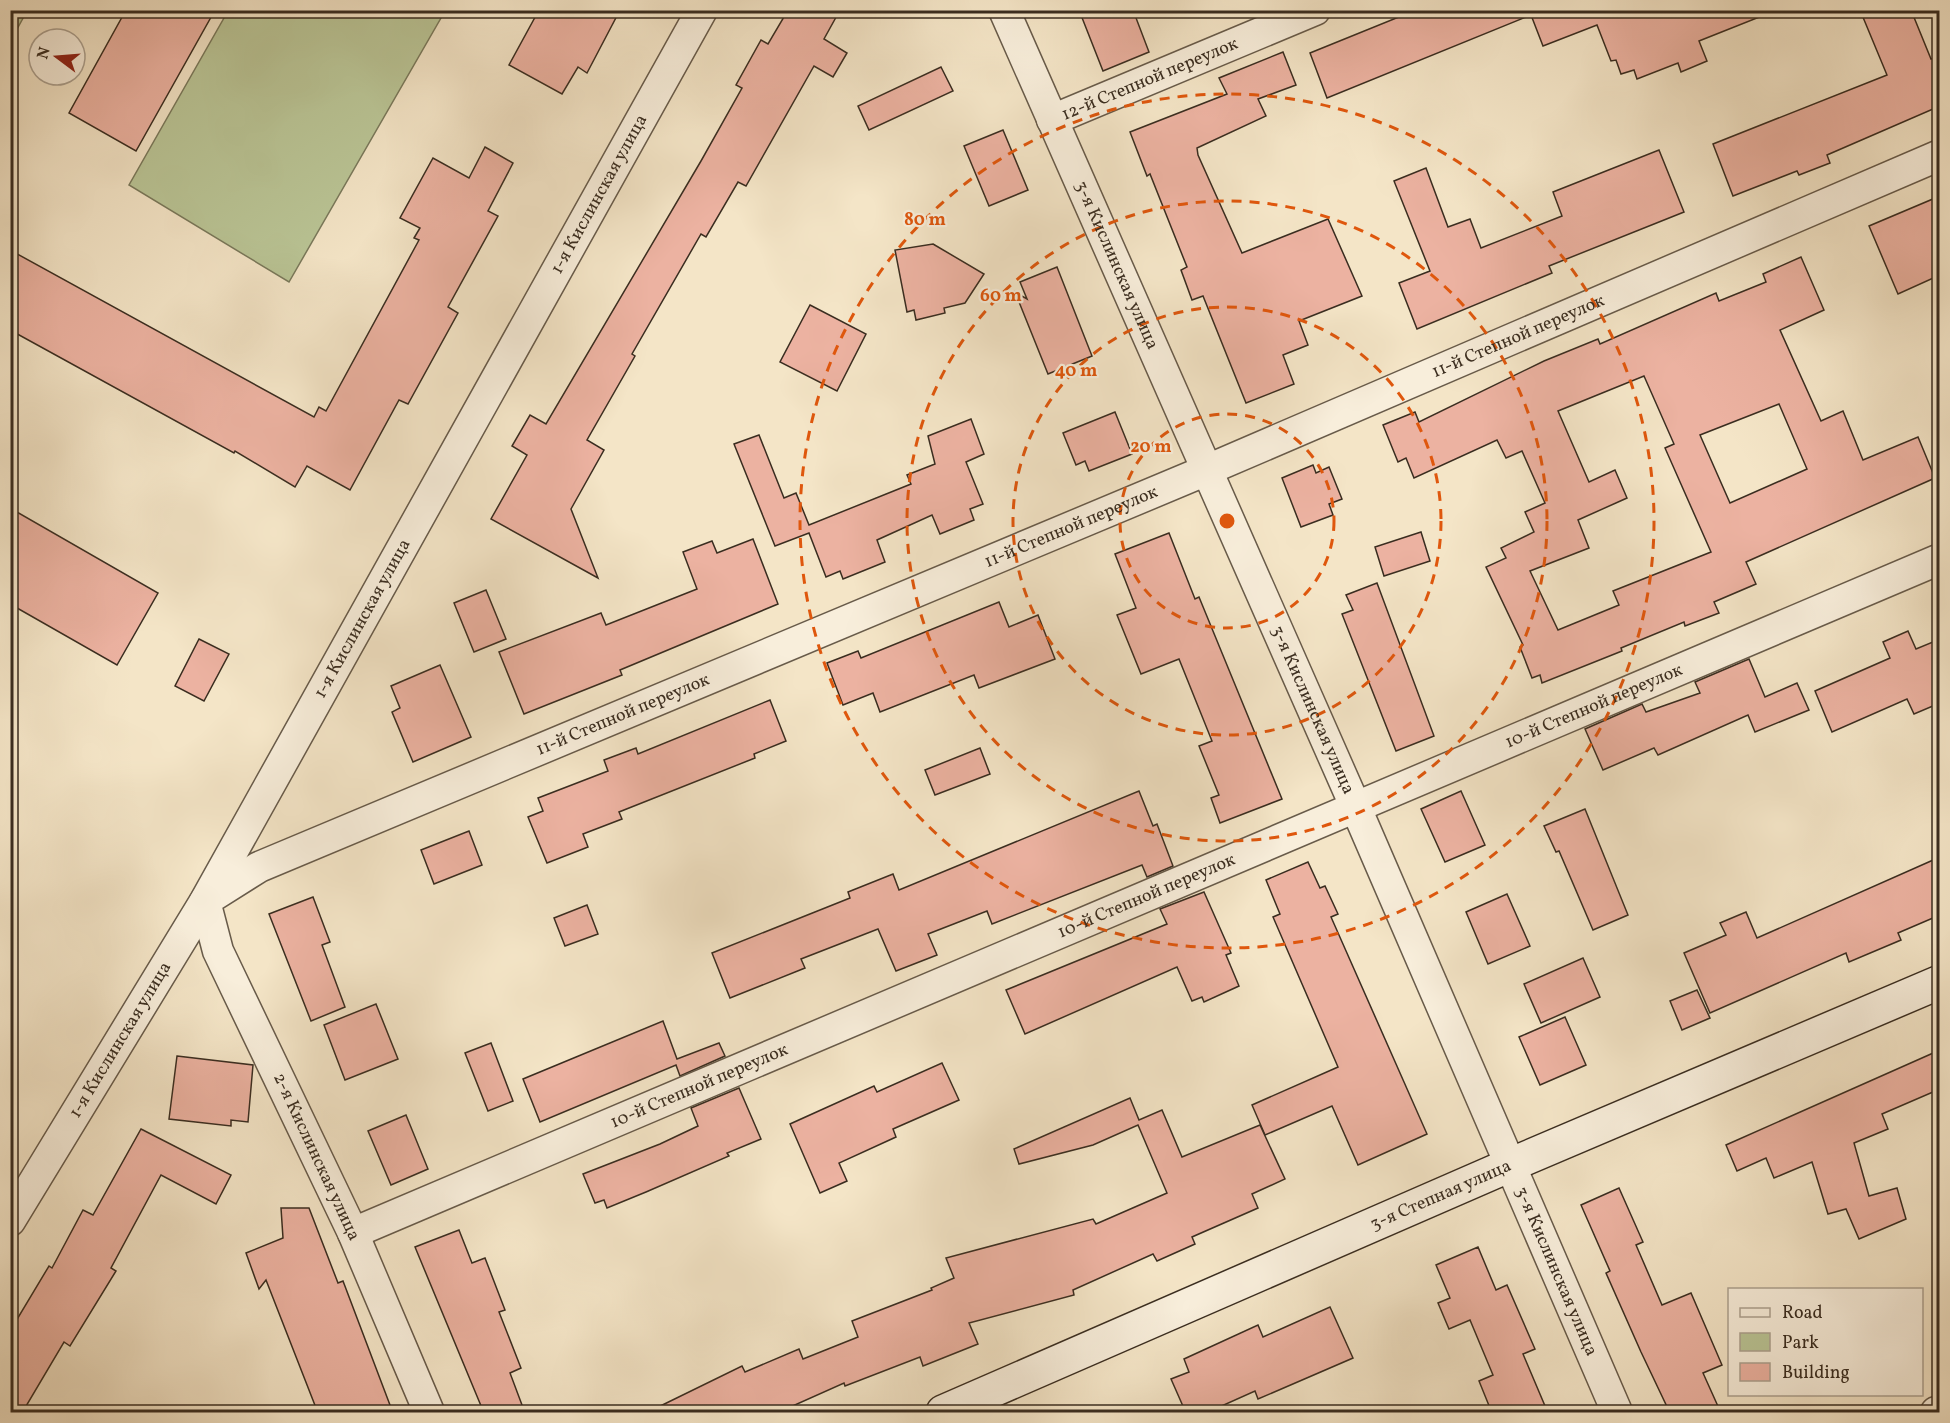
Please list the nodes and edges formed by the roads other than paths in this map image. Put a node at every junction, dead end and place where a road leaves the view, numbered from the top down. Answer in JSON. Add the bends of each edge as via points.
{"nodes":[{"id":1,"x":702,"y":10,"type":"edge"},
{"id":2,"x":1004,"y":10,"type":"edge"},
{"id":3,"x":1315,"y":10,"type":"edge"},
{"id":4,"x":1053,"y":120,"type":"junction"},
{"id":5,"x":1940,"y":155,"type":"edge"},
{"id":6,"x":1207,"y":470,"type":"junction"},
{"id":7,"x":1940,"y":559,"type":"edge"},
{"id":8,"x":1356,"y":808,"type":"junction"},
{"id":9,"x":205,"y":901,"type":"junction"},
{"id":10,"x":1940,"y":982,"type":"edge"},
{"id":11,"x":1510,"y":1165,"type":"junction"},
{"id":12,"x":10,"y":1221,"type":"edge"},
{"id":13,"x":353,"y":1233,"type":"junction"},
{"id":14,"x":429,"y":1413,"type":"edge"},
{"id":15,"x":943,"y":1413,"type":"edge"},
{"id":16,"x":1617,"y":1413,"type":"edge"}],
"edges":[{"from":1,"to":9,"type":"street","name":"1-я Кислинская улица"},
{"from":2,"to":4,"type":"street","name":"3-я Кислинская улица"},
{"from":3,"to":4,"type":"street","name":"12-й Степной переулок"},
{"from":4,"to":6,"type":"street","name":"3-я Кислинская улица"},
{"from":5,"to":6,"type":"street","name":"11-й Степной переулок"},
{"from":6,"to":8,"type":"street","name":"3-я Кислинская улица"},
{"from":6,"to":9,"type":"street","name":"11-й Степной переулок","via":[[258,867]]},
{"from":7,"to":8,"type":"street","name":"10-й Степной переулок"},
{"from":8,"to":11,"type":"street","name":"3-я Кислинская улица"},
{"from":8,"to":13,"type":"street","name":"10-й Степной переулок"},
{"from":9,"to":12,"type":"street","name":"1-я Кислинская улица"},
{"from":9,"to":13,"type":"street","name":"2-я Кислинская улица","via":[[218,951]]},
{"from":10,"to":11,"type":"street","name":"3-я Степная улица"},
{"from":11,"to":15,"type":"street","name":"3-я Степная улица"},
{"from":11,"to":16,"type":"street","name":"3-я Кислинская улица"},
{"from":13,"to":14,"type":"street","name":"2-я Кислинская улица"}]}
